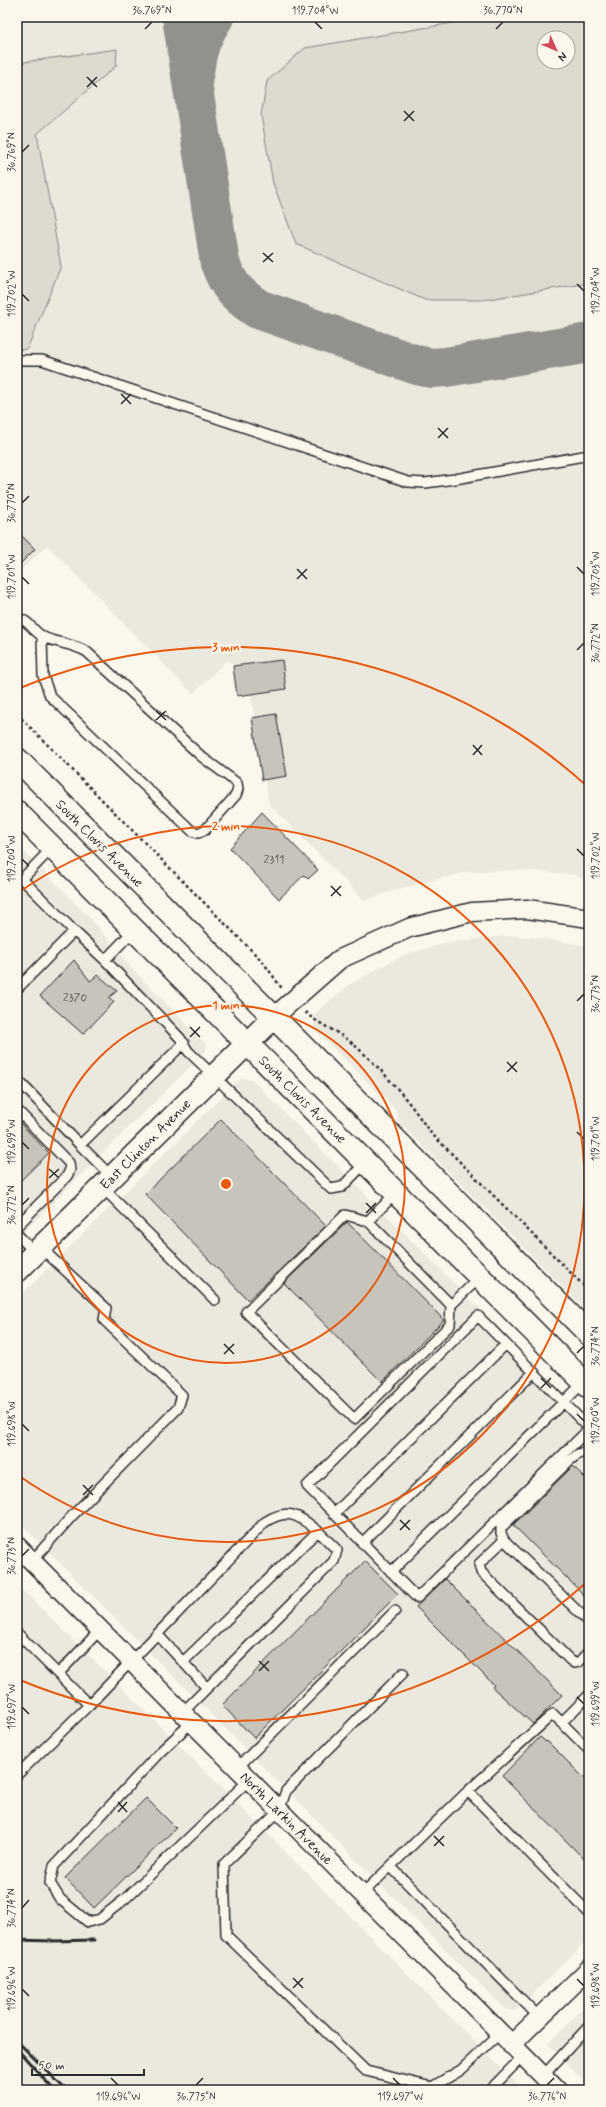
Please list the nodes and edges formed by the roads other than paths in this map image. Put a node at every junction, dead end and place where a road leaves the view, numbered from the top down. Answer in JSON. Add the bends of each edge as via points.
{"nodes":[{"id":1,"x":17,"y":360,"type":"edge"},
{"id":2,"x":589,"y":455,"type":"edge"},
{"id":3,"x":17,"y":618,"type":"edge"},
{"id":4,"x":42,"y":636,"type":"junction"},
{"id":5,"x":17,"y":760,"type":"edge"},
{"id":6,"x":17,"y":812,"type":"edge"},
{"id":7,"x":52,"y":848,"type":"junction"},
{"id":8,"x":20,"y":876,"type":"edge"},
{"id":9,"x":589,"y":918,"type":"edge"},
{"id":10,"x":134,"y":930,"type":"junction"},
{"id":11,"x":74,"y":931,"type":"junction"},
{"id":12,"x":105,"y":960,"type":"junction"},
{"id":13,"x":17,"y":989,"type":"edge"},
{"id":14,"x":274,"y":1017,"type":"junction"},
{"id":15,"x":184,"y":1043,"type":"junction"},
{"id":16,"x":247,"y":1043,"type":"junction"},
{"id":17,"x":214,"y":1076,"type":"junction"},
{"id":18,"x":17,"y":1079,"type":"edge"},
{"id":19,"x":17,"y":1110,"type":"edge"},
{"id":20,"x":80,"y":1145,"type":"junction"},
{"id":21,"x":366,"y":1162,"type":"junction"},
{"id":22,"x":107,"y":1182,"type":"junction"},
{"id":23,"x":396,"y":1193,"type":"junction"},
{"id":24,"x":368,"y":1221,"type":"junction"},
{"id":25,"x":17,"y":1226,"type":"edge"},
{"id":26,"x":17,"y":1234,"type":"edge"},
{"id":27,"x":38,"y":1250,"type":"junction"},
{"id":28,"x":17,"y":1271,"type":"edge"},
{"id":29,"x":480,"y":1277,"type":"junction"},
{"id":30,"x":214,"y":1300,"type":"dead end"},
{"id":31,"x":451,"y":1305,"type":"junction"},
{"id":32,"x":589,"y":1334,"type":"edge"},
{"id":33,"x":506,"y":1344,"type":"junction"},
{"id":34,"x":534,"y":1372,"type":"junction"},
{"id":35,"x":587,"y":1384,"type":"edge"},
{"id":36,"x":563,"y":1402,"type":"junction"},
{"id":37,"x":589,"y":1429,"type":"edge"},
{"id":38,"x":589,"y":1451,"type":"edge"},
{"id":39,"x":334,"y":1514,"type":"junction"},
{"id":40,"x":318,"y":1531,"type":"junction"},
{"id":41,"x":504,"y":1540,"type":"junction"},
{"id":42,"x":362,"y":1543,"type":"junction"},
{"id":43,"x":17,"y":1546,"type":"edge"},
{"id":44,"x":32,"y":1561,"type":"junction"},
{"id":45,"x":391,"y":1572,"type":"junction"},
{"id":46,"x":396,"y":1611,"type":"dead end"},
{"id":47,"x":589,"y":1622,"type":"edge"},
{"id":48,"x":100,"y":1630,"type":"junction"},
{"id":49,"x":17,"y":1633,"type":"edge"},
{"id":50,"x":158,"y":1634,"type":"junction"},
{"id":51,"x":589,"y":1651,"type":"edge"},
{"id":52,"x":184,"y":1661,"type":"junction"},
{"id":53,"x":132,"y":1662,"type":"junction"},
{"id":54,"x":403,"y":1673,"type":"dead end"},
{"id":55,"x":58,"y":1674,"type":"junction"},
{"id":56,"x":207,"y":1688,"type":"junction"},
{"id":57,"x":589,"y":1695,"type":"edge"},
{"id":58,"x":89,"y":1705,"type":"junction"},
{"id":59,"x":187,"y":1717,"type":"junction"},
{"id":60,"x":562,"y":1723,"type":"junction"},
{"id":61,"x":589,"y":1750,"type":"edge"},
{"id":62,"x":243,"y":1774,"type":"junction"},
{"id":63,"x":17,"y":1775,"type":"edge"},
{"id":64,"x":468,"y":1791,"type":"junction"},
{"id":65,"x":279,"y":1811,"type":"junction"},
{"id":66,"x":390,"y":1867,"type":"junction"},
{"id":67,"x":362,"y":1894,"type":"junction"},
{"id":68,"x":589,"y":1913,"type":"edge"},
{"id":69,"x":587,"y":1975,"type":"edge"},
{"id":70,"x":539,"y":2017,"type":"junction"},
{"id":71,"x":589,"y":2026,"type":"edge"},
{"id":72,"x":511,"y":2045,"type":"junction"},
{"id":73,"x":543,"y":2076,"type":"junction"},
{"id":74,"x":490,"y":2090,"type":"edge"},
{"id":75,"x":557,"y":2090,"type":"edge"}],
"edges":[{"from":1,"to":2,"type":"lane","via":[[42,360],[408,482],[448,480]]},
{"from":3,"to":4,"type":"lane","via":[[26,621]]},
{"from":4,"to":4,"type":"lane","via":[[43,676],[50,696],[192,831],[198,833],[204,830],[236,795],[237,783],[202,757],[87,652]]},
{"from":5,"to":14,"type":"main road","name":"South Clovis Avenue"},
{"from":6,"to":7,"type":"main road","name":"South Clovis Avenue"},
{"from":7,"to":8,"type":"lane"},
{"from":7,"to":10,"type":"main road","name":"South Clovis Avenue"},
{"from":8,"to":11,"type":"lane"},
{"from":9,"to":14,"type":"street","via":[[527,909],[472,912],[409,928],[340,959]]},
{"from":10,"to":12,"type":"lane"},
{"from":10,"to":16,"type":"main road","name":"South Clovis Avenue"},
{"from":11,"to":12,"type":"lane"},
{"from":11,"to":13,"type":"lane"},
{"from":12,"to":15,"type":"lane"},
{"from":14,"to":16,"type":"main road","name":"East Clinton Avenue"},
{"from":14,"to":32,"type":"main road","name":"South Clovis Avenue"},
{"from":15,"to":17,"type":"lane"},
{"from":15,"to":20,"type":"lane"},
{"from":16,"to":17,"type":"main road","name":"East Clinton Avenue"},
{"from":16,"to":21,"type":"main road","name":"South Clovis Avenue"},
{"from":17,"to":21,"type":"lane","via":[[331,1190],[342,1186]]},
{"from":17,"to":22,"type":"main road","name":"East Clinton Avenue"},
{"from":18,"to":20,"type":"lane"},
{"from":19,"to":25,"type":"lane","via":[[70,1167],[67,1176]]},
{"from":20,"to":22,"type":"lane"},
{"from":21,"to":23,"type":"main road","name":"South Clovis Avenue"},
{"from":22,"to":27,"type":"main road","name":"East Clinton Avenue"},
{"from":22,"to":30,"type":"lane"},
{"from":23,"to":24,"type":"lane"},
{"from":23,"to":29,"type":"main road","name":"South Clovis Avenue"},
{"from":24,"to":31,"type":"lane"},
{"from":24,"to":31,"type":"lane","via":[[345,1214],[246,1312],[354,1420],[450,1325]]},
{"from":26,"to":27,"type":"lane"},
{"from":27,"to":28,"type":"main road","name":"East Clinton Avenue"},
{"from":27,"to":44,"type":"lane","via":[[106,1308],[104,1320],[182,1395],[178,1408],[72,1516]]},
{"from":29,"to":31,"type":"lane"},
{"from":29,"to":35,"type":"main road","name":"South Clovis Avenue"},
{"from":33,"to":34,"type":"lane"},
{"from":33,"to":39,"type":"lane"},
{"from":33,"to":39,"type":"lane","via":[[478,1316],[472,1321],[306,1486]]},
{"from":34,"to":36,"type":"lane"},
{"from":34,"to":42,"type":"lane"},
{"from":35,"to":36,"type":"lane"},
{"from":36,"to":37,"type":"lane"},
{"from":36,"to":45,"type":"lane"},
{"from":37,"to":45,"type":"lane","via":[[417,1598]]},
{"from":38,"to":41,"type":"lane","via":[[578,1454],[569,1461],[501,1528]]},
{"from":39,"to":42,"type":"lane"},
{"from":40,"to":50,"type":"lane","via":[[294,1515],[283,1513],[275,1516],[266,1522]]},
{"from":40,"to":52,"type":"lane"},
{"from":40,"to":56,"type":"lane","via":[[337,1550],[334,1561]]},
{"from":41,"to":47,"type":"lane"},
{"from":41,"to":51,"type":"lane","via":[[479,1564],[481,1572],[574,1663],[579,1662]]},
{"from":42,"to":45,"type":"lane"},
{"from":43,"to":44,"type":"street","name":"North Larkin Avenue"},
{"from":44,"to":48,"type":"street","name":"North Larkin Avenue"},
{"from":46,"to":62,"type":"lane"},
{"from":48,"to":53,"type":"street","name":"North Larkin Avenue"},
{"from":48,"to":55,"type":"lane"},
{"from":49,"to":55,"type":"lane"},
{"from":50,"to":52,"type":"lane"},
{"from":50,"to":53,"type":"lane"},
{"from":52,"to":56,"type":"lane"},
{"from":53,"to":58,"type":"lane"},
{"from":53,"to":59,"type":"street","name":"North Larkin Avenue"},
{"from":54,"to":65,"type":"lane","via":[[286,1791]]},
{"from":55,"to":58,"type":"lane"},
{"from":56,"to":59,"type":"lane"},
{"from":57,"to":60,"type":"lane"},
{"from":58,"to":63,"type":"lane"},
{"from":59,"to":62,"type":"street","name":"North Larkin Avenue"},
{"from":59,"to":62,"type":"lane","via":[[161,1751],[54,1866],[50,1883],[60,1899],[88,1922],[100,1919],[125,1899],[221,1806]]},
{"from":60,"to":61,"type":"lane"},
{"from":60,"to":64,"type":"lane","via":[[552,1714]]},
{"from":62,"to":65,"type":"street","name":"North Larkin Avenue"},
{"from":64,"to":66,"type":"lane"},
{"from":64,"to":68,"type":"lane"},
{"from":65,"to":67,"type":"street","name":"North Larkin Avenue"},
{"from":65,"to":72,"type":"lane","via":[[224,1864],[226,1935],[366,2071],[432,2087]]},
{"from":66,"to":67,"type":"lane"},
{"from":66,"to":70,"type":"lane"},
{"from":67,"to":72,"type":"street","name":"North Larkin Avenue"},
{"from":69,"to":70,"type":"street"},
{"from":70,"to":72,"type":"street"},
{"from":71,"to":73,"type":"lane"},
{"from":72,"to":73,"type":"street","name":"North Larkin Avenue"},
{"from":72,"to":74,"type":"lane"},
{"from":73,"to":75,"type":"street","name":"North Larkin Avenue"}]}
